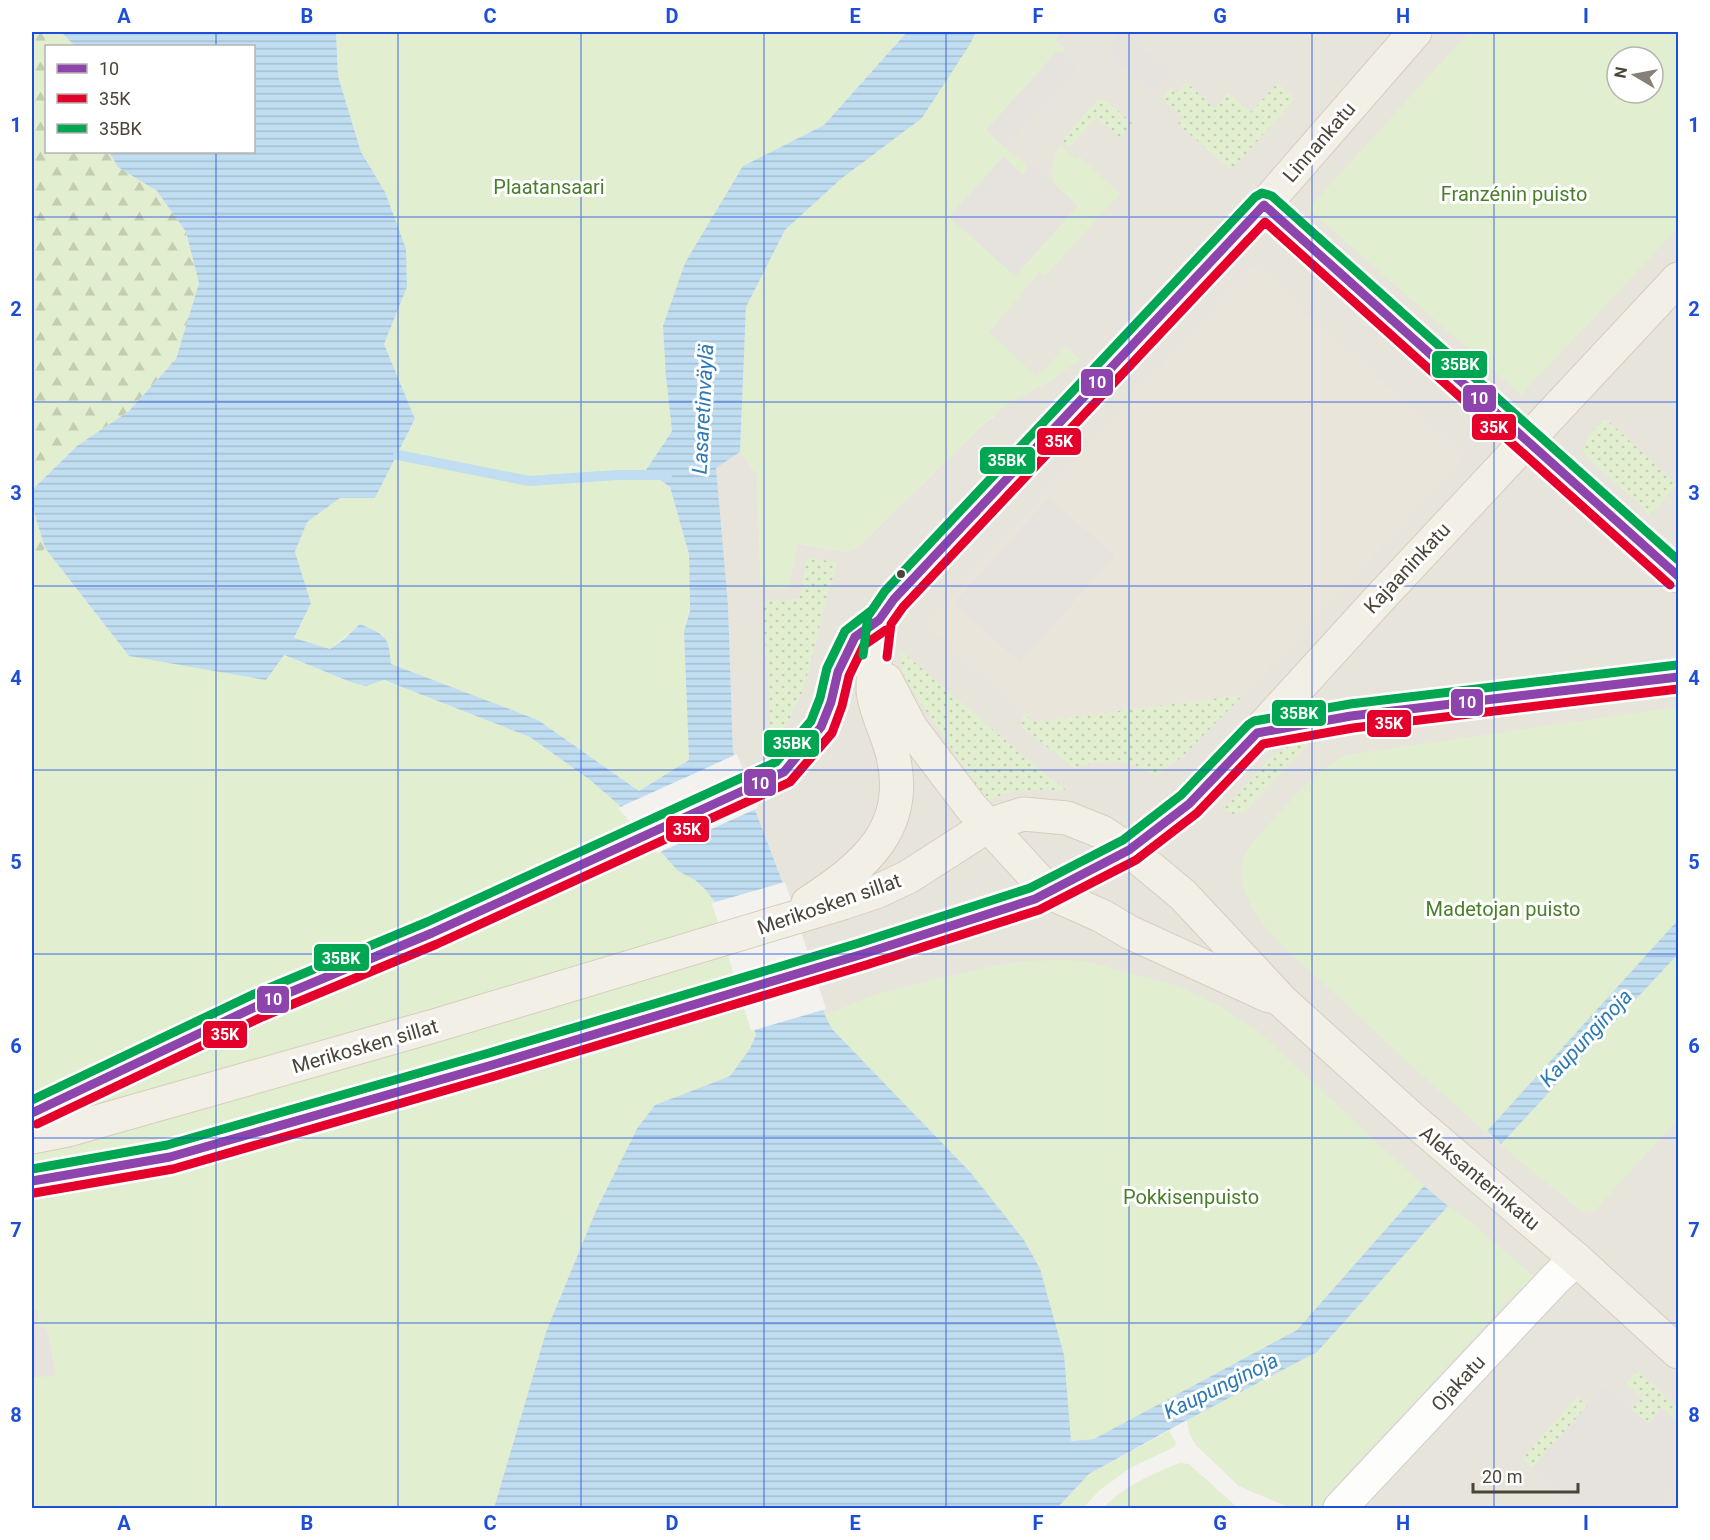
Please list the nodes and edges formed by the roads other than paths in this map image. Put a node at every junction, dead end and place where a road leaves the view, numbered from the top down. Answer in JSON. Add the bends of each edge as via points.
{"nodes":[{"id":1,"x":1415,"y":32,"type":"edge"},
{"id":2,"x":1264,"y":206,"type":"junction"},
{"id":3,"x":1678,"y":279,"type":"edge"},
{"id":4,"x":1526,"y":441,"type":"junction"},
{"id":5,"x":1678,"y":576,"type":"edge"},
{"id":6,"x":879,"y":620,"type":"junction"},
{"id":7,"x":875,"y":656,"type":"junction"},
{"id":8,"x":1678,"y":677,"type":"edge"},
{"id":9,"x":1257,"y":733,"type":"junction"},
{"id":10,"x":989,"y":825,"type":"junction"},
{"id":11,"x":1129,"y":850,"type":"junction"},
{"id":12,"x":842,"y":892,"type":"junction"},
{"id":13,"x":1050,"y":893,"type":"junction"},
{"id":14,"x":1283,"y":1002,"type":"junction"},
{"id":15,"x":32,"y":1113,"type":"edge"},
{"id":16,"x":32,"y":1137,"type":"edge"},
{"id":17,"x":32,"y":1181,"type":"edge"},
{"id":18,"x":1576,"y":1259,"type":"junction"},
{"id":19,"x":1678,"y":1352,"type":"edge"},
{"id":20,"x":1340,"y":1509,"type":"edge"}],
"edges":[{"from":1,"to":2,"type":"main road","name":"Linnankatu"},
{"from":2,"to":4,"type":"street"},
{"from":2,"to":6,"type":"main road","name":"Linnankatu","via":[[910,582]]},
{"from":3,"to":4,"type":"main road","name":"Kajaaninkatu"},
{"from":4,"to":5,"type":"street"},
{"from":4,"to":9,"type":"main road","name":"Kajaaninkatu"},
{"from":6,"to":7,"type":"main road"},
{"from":6,"to":15,"type":"main road","name":"Linnankatu","via":[[855,637],[838,672],[821,727],[784,772],[432,933],[257,1006]]},
{"from":7,"to":10,"type":"main road","via":[[911,728]]},
{"from":7,"to":12,"type":"main road","via":[[873,692],[893,753],[897,795],[880,842]]},
{"from":8,"to":9,"type":"street","via":[[1351,716]]},
{"from":9,"to":11,"type":"main road","name":"Kajaaninkatu","via":[[1189,804]]},
{"from":10,"to":11,"type":"main road","name":"Merikosken sillat","via":[[1023,814],[1067,818],[1102,832]]},
{"from":10,"to":12,"type":"main road","name":"Merikosken sillat","via":[[908,877],[876,892]]},
{"from":10,"to":13,"type":"main road"},
{"from":11,"to":13,"type":"main road"},
{"from":11,"to":14,"type":"main road","name":"Aleksanterinkatu","via":[[1183,895]]},
{"from":12,"to":16,"type":"main road","name":"Merikosken sillat","via":[[775,924],[437,1025],[91,1124]]},
{"from":13,"to":14,"type":"main road","name":"Aleksanterinkatu"},
{"from":13,"to":17,"type":"main road","via":[[863,954],[170,1157]]},
{"from":14,"to":18,"type":"main road","name":"Aleksanterinkatu"},
{"from":18,"to":19,"type":"main road","name":"Aleksanterinkatu"},
{"from":18,"to":20,"type":"street","name":"Ojakatu"}]}
